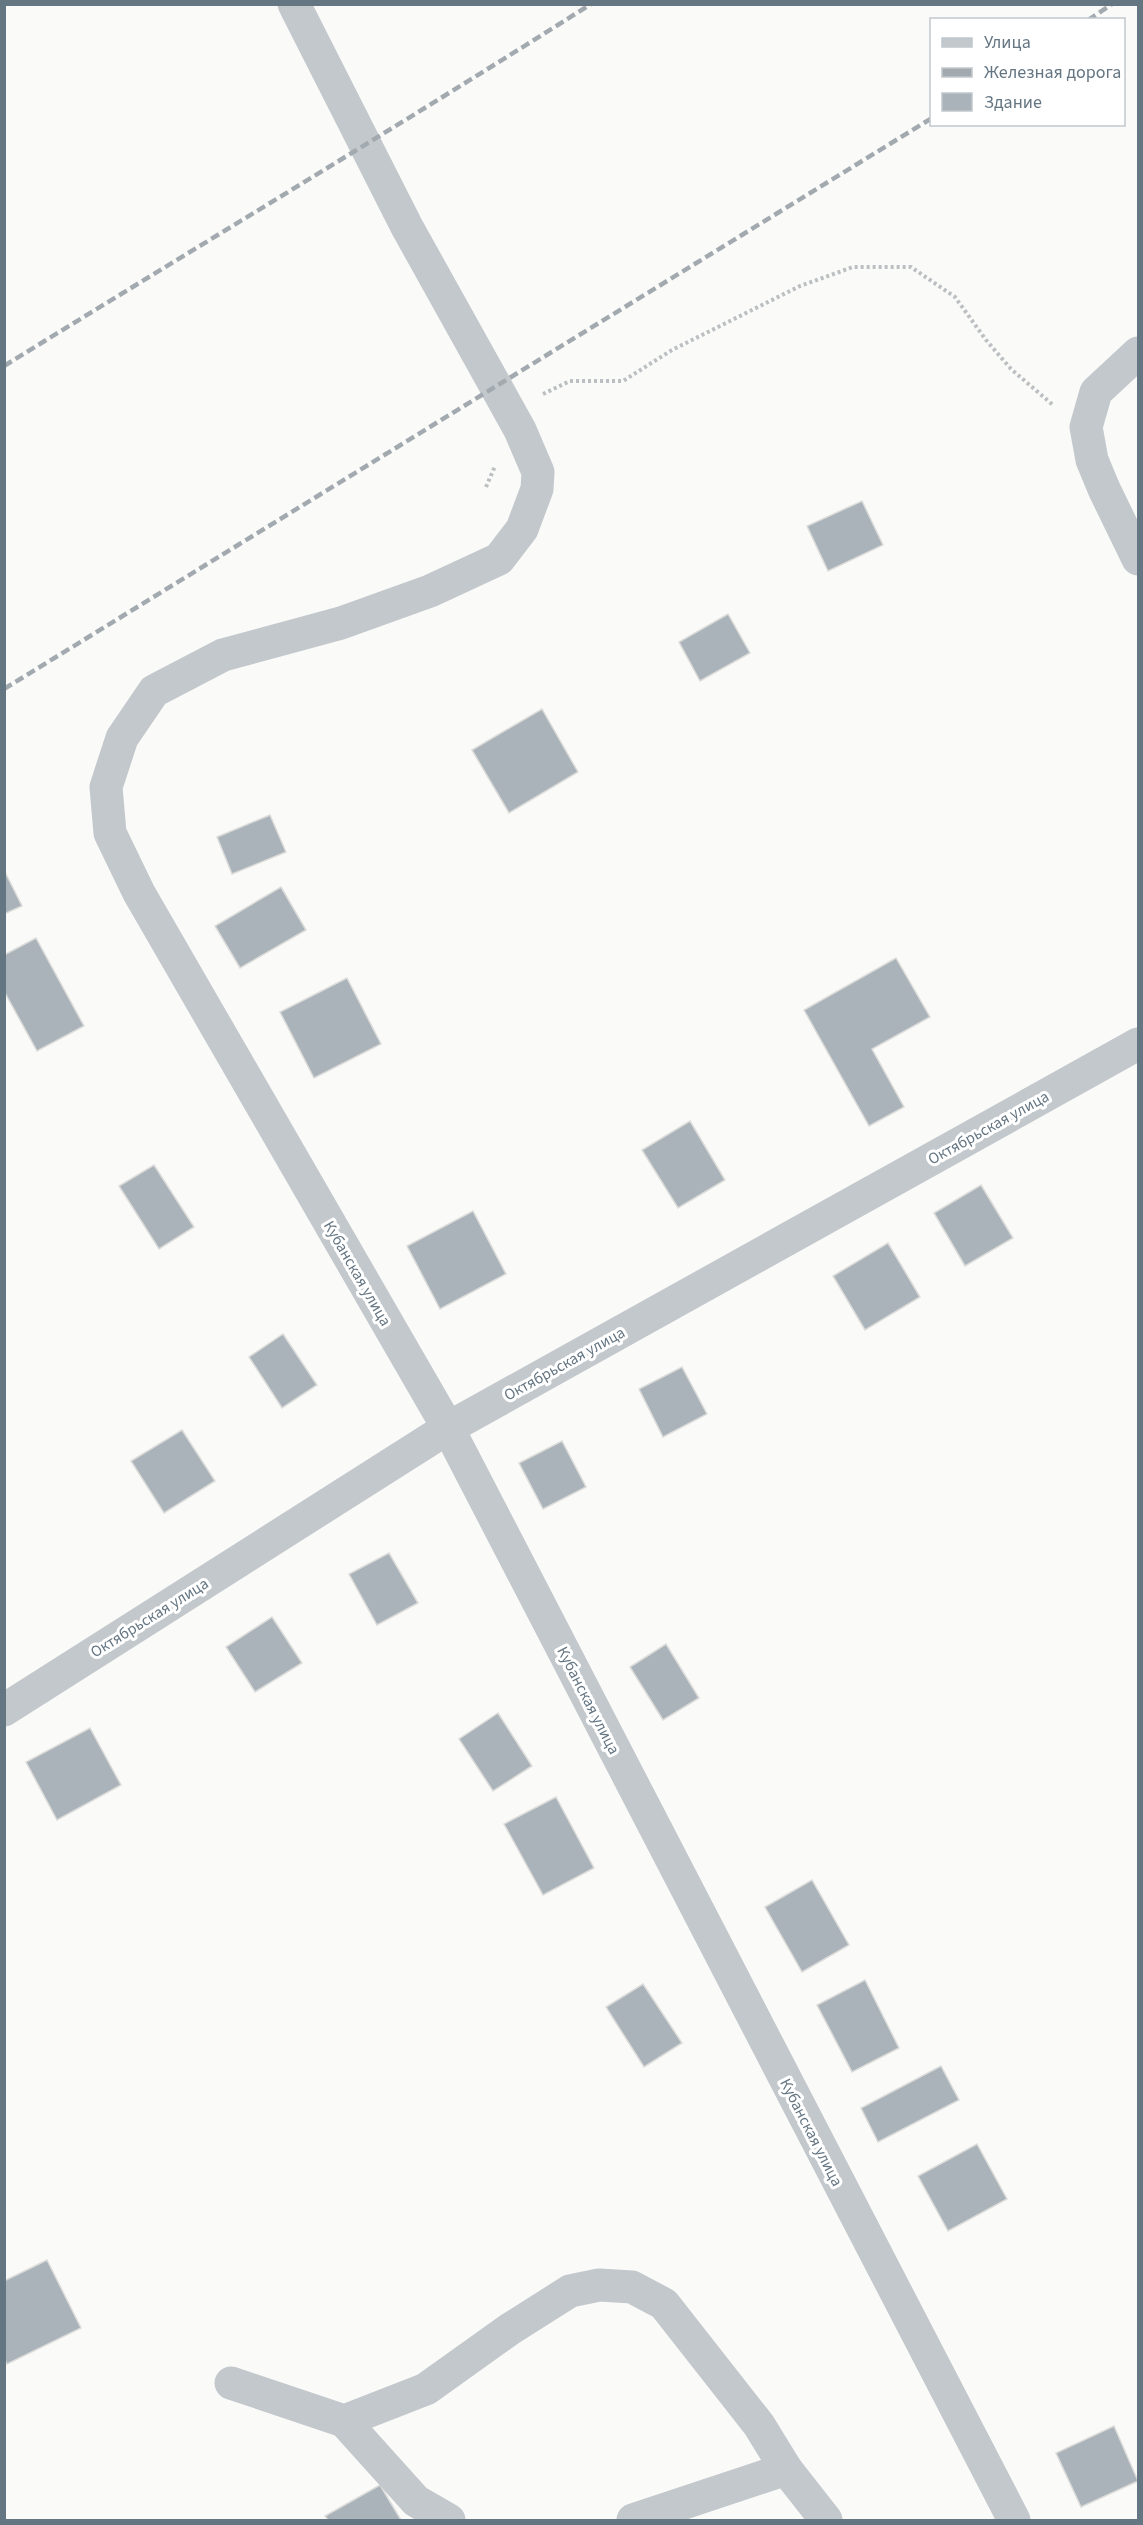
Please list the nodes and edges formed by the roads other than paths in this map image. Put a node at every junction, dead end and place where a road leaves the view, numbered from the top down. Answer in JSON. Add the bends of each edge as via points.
{"nodes":[{"id":1,"x":294,"y":4,"type":"edge"},
{"id":2,"x":1138,"y":352,"type":"edge"},
{"id":3,"x":1138,"y":560,"type":"edge"},
{"id":4,"x":1138,"y":1044,"type":"edge"},
{"id":5,"x":448,"y":1428,"type":"junction"},
{"id":6,"x":4,"y":1710,"type":"edge"},
{"id":7,"x":231,"y":2383,"type":"dead end"},
{"id":8,"x":344,"y":2421,"type":"junction"},
{"id":9,"x":786,"y":2469,"type":"junction"},
{"id":10,"x":449,"y":2520,"type":"edge"},
{"id":11,"x":633,"y":2520,"type":"edge"},
{"id":12,"x":826,"y":2520,"type":"edge"},
{"id":13,"x":1014,"y":2520,"type":"edge"}],
"edges":[{"from":1,"to":5,"type":"street","name":"Кубанская улица","via":[[407,227],[515,421],[536,463],[537,489],[522,529],[499,559],[430,591],[341,623],[223,655],[154,691],[122,738],[106,787],[110,833],[139,893]]},
{"from":2,"to":3,"type":"street","via":[[1096,392],[1086,427],[1092,460]]},
{"from":4,"to":5,"type":"street","name":"Октябрьская улица"},
{"from":5,"to":6,"type":"street","name":"Октябрьская улица"},
{"from":5,"to":13,"type":"street","name":"Кубанская улица"},
{"from":7,"to":8,"type":"street"},
{"from":8,"to":9,"type":"street","via":[[426,2389],[570,2291],[599,2284],[632,2287],[664,2304],[759,2425]]},
{"from":8,"to":10,"type":"street","via":[[416,2501]]},
{"from":9,"to":11,"type":"street"},
{"from":9,"to":12,"type":"street"}]}
